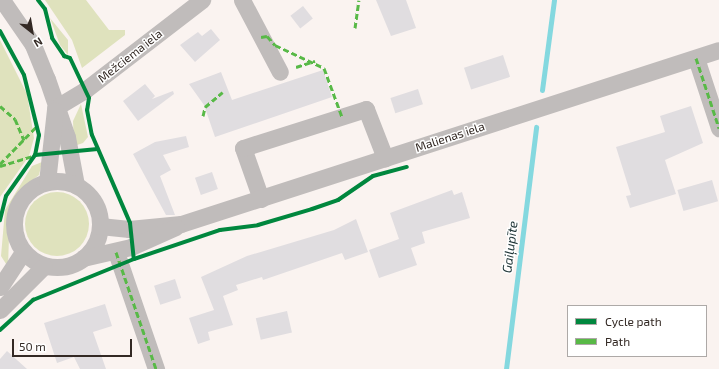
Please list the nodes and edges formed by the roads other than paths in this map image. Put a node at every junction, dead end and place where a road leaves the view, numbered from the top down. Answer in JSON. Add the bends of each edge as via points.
{"nodes":[{"id":1,"x":2,"y":0,"type":"edge"},
{"id":2,"x":202,"y":0,"type":"edge"},
{"id":3,"x":242,"y":0,"type":"edge"},
{"id":4,"x":719,"y":50,"type":"edge"},
{"id":5,"x":696,"y":58,"type":"junction"},
{"id":6,"x":280,"y":72,"type":"dead end"},
{"id":7,"x":55,"y":108,"type":"junction"},
{"id":8,"x":719,"y":128,"type":"edge"},
{"id":9,"x":385,"y":158,"type":"junction"},
{"id":10,"x":47,"y":182,"type":"junction"},
{"id":11,"x":76,"y":185,"type":"junction"},
{"id":12,"x":261,"y":199,"type":"junction"},
{"id":13,"x":182,"y":224,"type":"junction"},
{"id":14,"x":100,"y":226,"type":"junction"},
{"id":15,"x":23,"y":252,"type":"junction"},
{"id":16,"x":116,"y":252,"type":"junction"},
{"id":17,"x":83,"y":258,"type":"junction"},
{"id":18,"x":44,"y":266,"type":"junction"},
{"id":19,"x":0,"y":287,"type":"edge"},
{"id":20,"x":0,"y":310,"type":"edge"},
{"id":21,"x":156,"y":369,"type":"edge"}],
"edges":[{"from":1,"to":7,"type":"street","via":[[33,45]]},
{"from":2,"to":7,"type":"street","name":"Mežciema iela","via":[[85,90]]},
{"from":3,"to":6,"type":"street"},
{"from":4,"to":5,"type":"street","name":"Malienas iela"},
{"from":5,"to":8,"type":"street"},
{"from":5,"to":9,"type":"street","name":"Malienas iela"},
{"from":7,"to":10,"type":"street"},
{"from":7,"to":11,"type":"street","via":[[67,137]]},
{"from":9,"to":12,"type":"street","name":"Malienas iela"},
{"from":9,"to":12,"type":"street","via":[[366,109],[243,148]]},
{"from":10,"to":11,"type":"street"},
{"from":10,"to":15,"type":"street","via":[[29,190],[14,215],[14,234]]},
{"from":11,"to":14,"type":"street","via":[[94,201]]},
{"from":12,"to":13,"type":"street","name":"Malienas iela"},
{"from":13,"to":14,"type":"street","name":"Malienas iela","via":[[129,229]]},
{"from":13,"to":16,"type":"street","name":"Malienas iela","via":[[167,235]]},
{"from":14,"to":17,"type":"street","via":[[98,238]]},
{"from":15,"to":18,"type":"street"},
{"from":15,"to":19,"type":"street"},
{"from":16,"to":17,"type":"street","name":"Malienas iela"},
{"from":16,"to":21,"type":"street"},
{"from":17,"to":18,"type":"street","via":[[64,267]]},
{"from":18,"to":20,"type":"street"}]}
